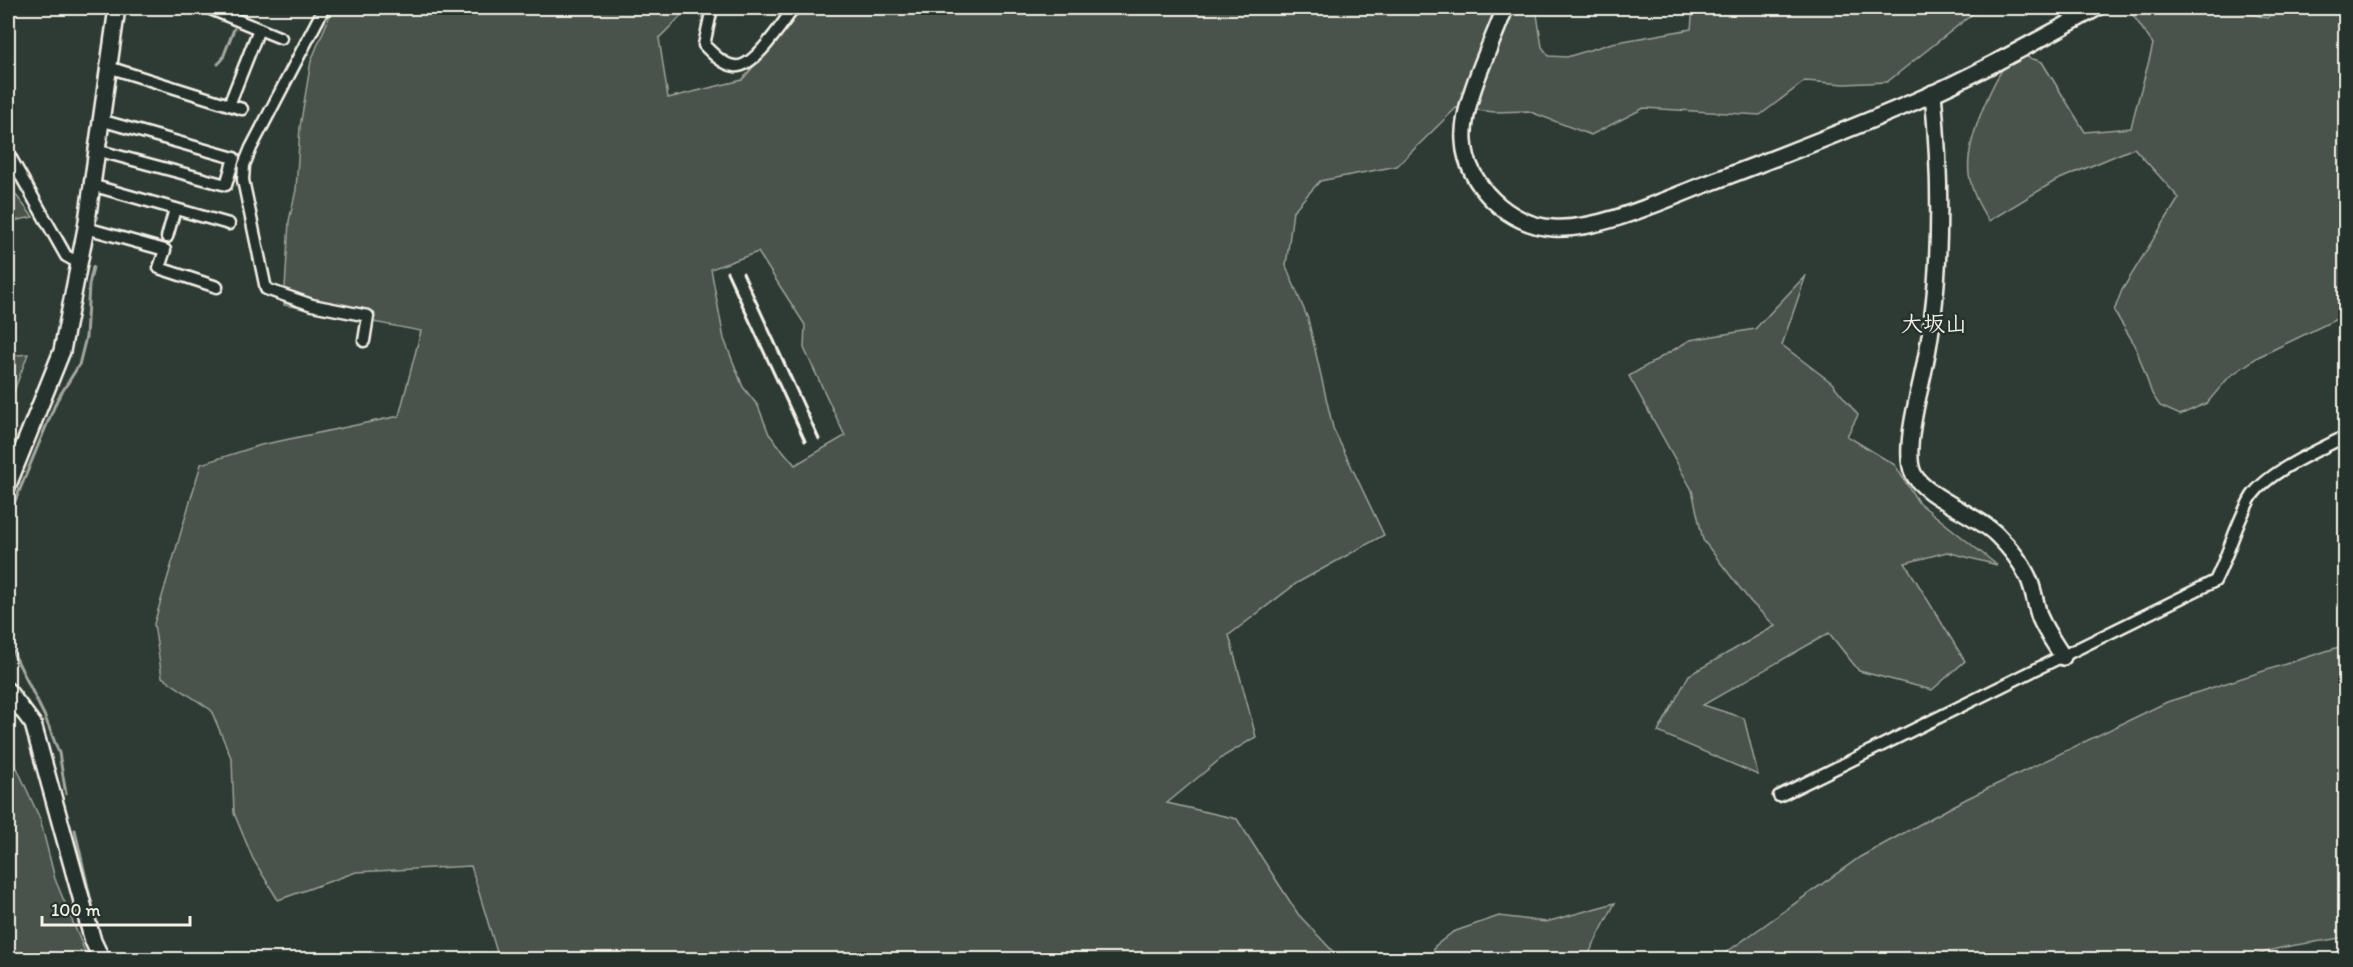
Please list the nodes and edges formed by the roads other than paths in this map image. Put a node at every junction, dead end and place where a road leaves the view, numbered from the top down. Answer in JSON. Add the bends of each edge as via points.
{"nodes":[{"id":1,"x":117,"y":8,"type":"edge"},
{"id":2,"x":208,"y":8,"type":"edge"},
{"id":3,"x":324,"y":8,"type":"edge"},
{"id":4,"x":712,"y":8,"type":"edge"},
{"id":5,"x":794,"y":8,"type":"edge"},
{"id":6,"x":1505,"y":8,"type":"edge"},
{"id":7,"x":2097,"y":8,"type":"edge"},
{"id":8,"x":259,"y":29,"type":"junction"},
{"id":9,"x":281,"y":38,"type":"dead end"},
{"id":10,"x":108,"y":67,"type":"junction"},
{"id":11,"x":1933,"y":93,"type":"junction"},
{"id":12,"x":229,"y":105,"type":"junction"},
{"id":13,"x":242,"y":109,"type":"dead end"},
{"id":14,"x":100,"y":120,"type":"junction"},
{"id":15,"x":96,"y":150,"type":"junction"},
{"id":16,"x":8,"y":153,"type":"edge"},
{"id":17,"x":90,"y":185,"type":"junction"},
{"id":18,"x":175,"y":209,"type":"junction"},
{"id":19,"x":229,"y":224,"type":"dead end"},
{"id":20,"x":86,"y":228,"type":"junction"},
{"id":21,"x":167,"y":237,"type":"dead end"},
{"id":22,"x":79,"y":263,"type":"junction"},
{"id":23,"x":218,"y":287,"type":"dead end"},
{"id":24,"x":364,"y":341,"type":"dead end"},
{"id":25,"x":2346,"y":436,"type":"edge"},
{"id":26,"x":8,"y":485,"type":"edge"},
{"id":27,"x":2063,"y":657,"type":"junction"},
{"id":28,"x":8,"y":691,"type":"edge"},
{"id":29,"x":1779,"y":796,"type":"dead end"},
{"id":30,"x":2346,"y":952,"type":"edge"},
{"id":31,"x":102,"y":960,"type":"edge"},
{"id":32,"x":2339,"y":960,"type":"edge"}],
"edges":[{"from":1,"to":10,"type":"street"},
{"from":2,"to":8,"type":"street"},
{"from":3,"to":24,"type":"street","via":[[251,148],[243,180],[266,289],[312,305],[368,316]]},
{"from":4,"to":5,"type":"street","via":[[704,45],[734,66],[753,61]]},
{"from":6,"to":11,"type":"street","via":[[1467,107],[1464,142],[1466,157],[1486,191],[1502,209],[1527,224],[1580,227],[1640,209]]},
{"from":7,"to":11,"type":"street"},
{"from":8,"to":9,"type":"street"},
{"from":8,"to":12,"type":"street"},
{"from":10,"to":12,"type":"street"},
{"from":10,"to":14,"type":"street"},
{"from":11,"to":27,"type":"street","via":[[1938,188],[1936,285],[1929,349],[1916,403],[1910,454],[1913,473],[1933,492],[1994,532],[2011,550],[2027,575],[2045,630]]},
{"from":12,"to":13,"type":"street"},
{"from":14,"to":15,"type":"street"},
{"from":14,"to":15,"type":"street","via":[[234,158],[226,185]]},
{"from":15,"to":17,"type":"street"},
{"from":16,"to":22,"type":"street","via":[[66,256]]},
{"from":17,"to":18,"type":"street"},
{"from":17,"to":20,"type":"street"},
{"from":18,"to":19,"type":"street"},
{"from":18,"to":21,"type":"street"},
{"from":20,"to":22,"type":"street"},
{"from":20,"to":23,"type":"street","via":[[165,250],[159,268]]},
{"from":22,"to":26,"type":"street","via":[[62,351]]},
{"from":25,"to":27,"type":"street","via":[[2266,482],[2254,494],[2215,581]]},
{"from":27,"to":29,"type":"street"},
{"from":28,"to":31,"type":"street","via":[[33,724],[93,941]]},
{"from":30,"to":32,"type":"street"}]}
